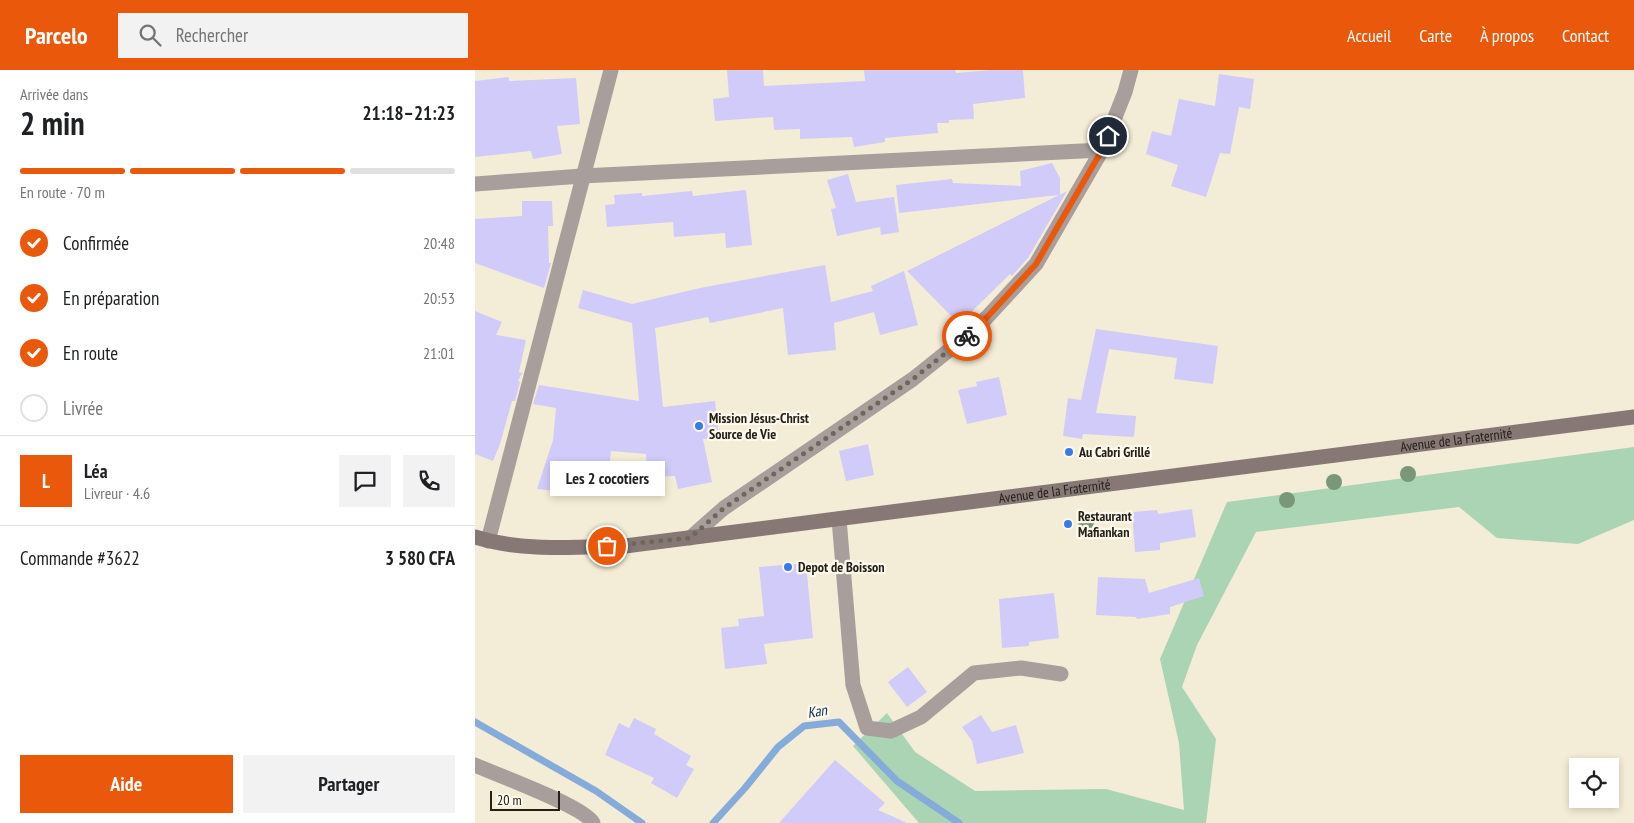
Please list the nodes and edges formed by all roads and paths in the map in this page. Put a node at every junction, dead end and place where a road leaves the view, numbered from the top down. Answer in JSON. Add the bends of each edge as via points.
{"nodes":[{"id":1,"x":611,"y":70,"type":"edge"},
{"id":2,"x":1131,"y":70,"type":"edge"},
{"id":3,"x":1102,"y":150,"type":"junction"},
{"id":4,"x":582,"y":176,"type":"junction"},
{"id":5,"x":475,"y":184,"type":"edge"},
{"id":6,"x":1634,"y":417,"type":"edge"},
{"id":7,"x":839,"y":519,"type":"junction"},
{"id":8,"x":690,"y":538,"type":"junction"},
{"id":9,"x":482,"y":539,"type":"edge"},
{"id":10,"x":1061,"y":674,"type":"dead end"},
{"id":11,"x":475,"y":765,"type":"edge"},
{"id":12,"x":593,"y":823,"type":"edge"}],
"edges":[{"from":1,"to":4,"type":"street"},
{"from":2,"to":3,"type":"street"},
{"from":3,"to":4,"type":"street"},
{"from":3,"to":8,"type":"street","via":[[1036,264],[978,327],[913,379],[738,498]]},
{"from":4,"to":5,"type":"street"},
{"from":4,"to":9,"type":"street"},
{"from":6,"to":7,"type":"street","name":"Avenue de la Fraternité"},
{"from":7,"to":8,"type":"street","name":"Avenue de la Fraternité"},
{"from":7,"to":10,"type":"street","via":[[853,685],[867,728],[891,731],[921,718],[974,673],[1021,668]]},
{"from":8,"to":9,"type":"street","name":"Avenue de la Fraternité","via":[[625,546],[551,548]]},
{"from":11,"to":12,"type":"street","via":[[556,799]]}]}
